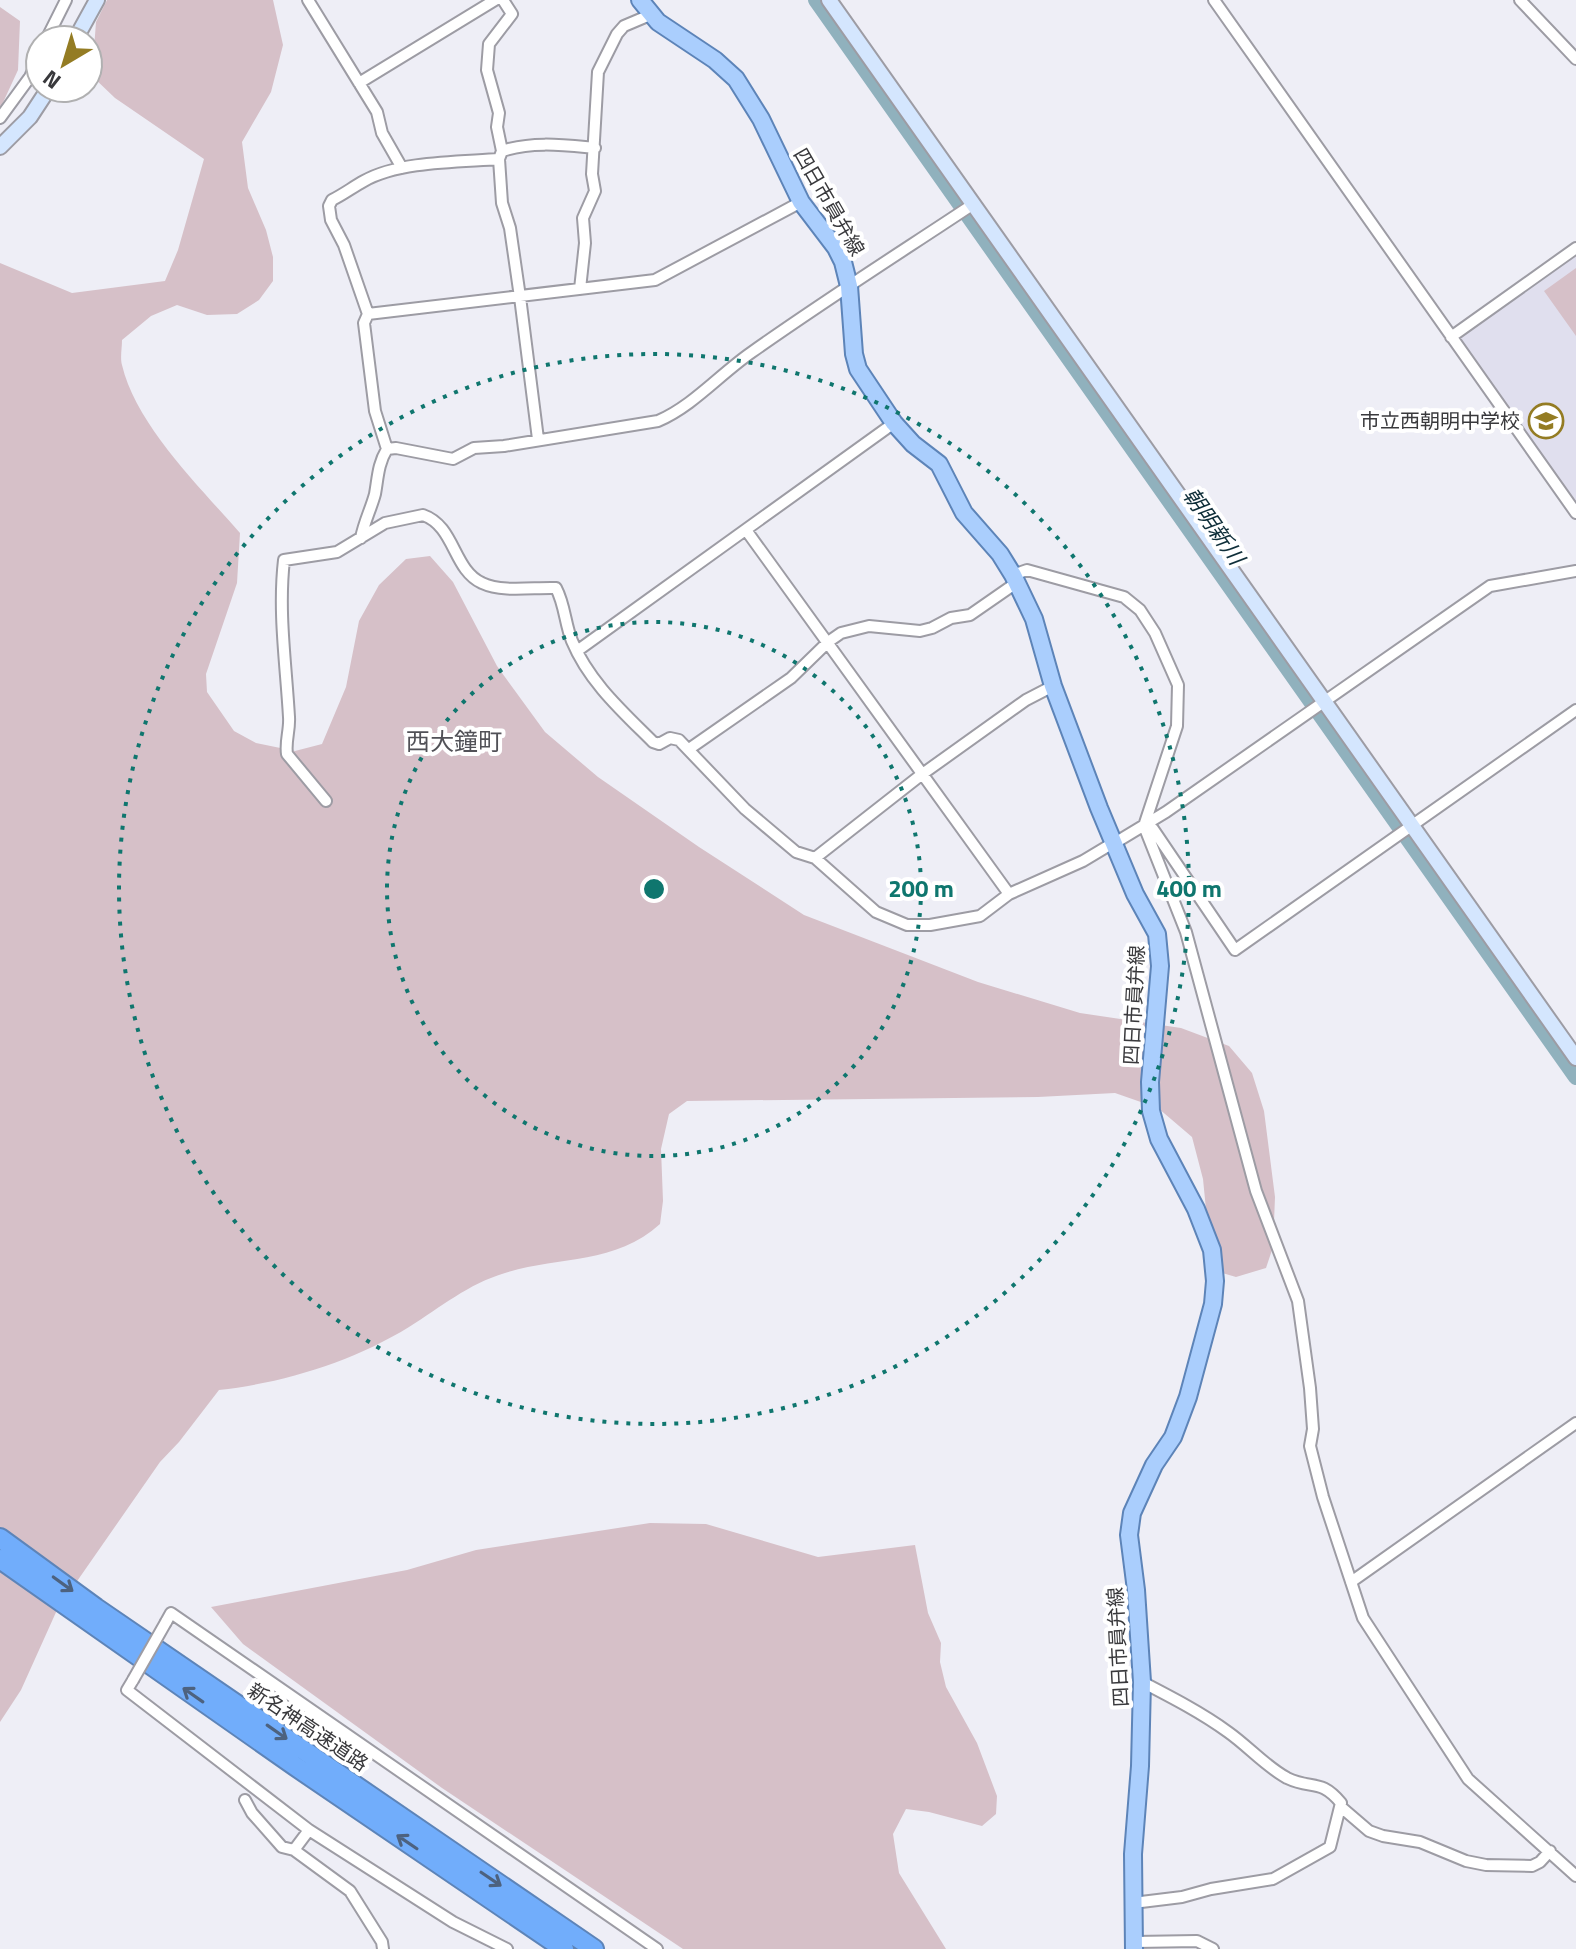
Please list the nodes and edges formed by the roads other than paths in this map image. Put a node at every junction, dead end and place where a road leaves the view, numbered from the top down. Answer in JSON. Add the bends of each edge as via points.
{"nodes":[{"id":1,"x":66,"y":0,"type":"edge"},
{"id":2,"x":97,"y":0,"type":"edge"},
{"id":3,"x":308,"y":0,"type":"edge"},
{"id":4,"x":495,"y":0,"type":"edge"},
{"id":5,"x":503,"y":0,"type":"edge"},
{"id":6,"x":640,"y":0,"type":"edge"},
{"id":7,"x":829,"y":0,"type":"edge"},
{"id":8,"x":1214,"y":0,"type":"edge"},
{"id":9,"x":1520,"y":0,"type":"edge"},
{"id":10,"x":650,"y":15,"type":"junction"},
{"id":11,"x":54,"y":24,"type":"edge"},
{"id":12,"x":84,"y":24,"type":"edge"},
{"id":13,"x":1576,"y":59,"type":"edge"},
{"id":14,"x":359,"y":83,"type":"junction"},
{"id":15,"x":24,"y":85,"type":"edge"},
{"id":16,"x":39,"y":104,"type":"edge"},
{"id":17,"x":0,"y":118,"type":"edge"},
{"id":18,"x":0,"y":147,"type":"edge"},
{"id":19,"x":595,"y":148,"type":"junction"},
{"id":20,"x":500,"y":155,"type":"junction"},
{"id":21,"x":402,"y":168,"type":"junction"},
{"id":22,"x":801,"y":202,"type":"junction"},
{"id":23,"x":967,"y":208,"type":"junction"},
{"id":24,"x":1576,"y":248,"type":"edge"},
{"id":25,"x":849,"y":286,"type":"junction"},
{"id":26,"x":580,"y":289,"type":"junction"},
{"id":27,"x":520,"y":297,"type":"junction"},
{"id":28,"x":368,"y":314,"type":"junction"},
{"id":29,"x":1451,"y":337,"type":"junction"},
{"id":30,"x":894,"y":423,"type":"junction"},
{"id":31,"x":538,"y":439,"type":"junction"},
{"id":32,"x":387,"y":449,"type":"junction"},
{"id":33,"x":1576,"y":513,"type":"edge"},
{"id":34,"x":746,"y":530,"type":"junction"},
{"id":35,"x":365,"y":536,"type":"junction"},
{"id":36,"x":1576,"y":571,"type":"edge"},
{"id":37,"x":1015,"y":579,"type":"junction"},
{"id":38,"x":828,"y":642,"type":"junction"},
{"id":39,"x":577,"y":651,"type":"junction"},
{"id":40,"x":1053,"y":686,"type":"junction"},
{"id":41,"x":1318,"y":705,"type":"junction"},
{"id":42,"x":1576,"y":710,"type":"edge"},
{"id":43,"x":689,"y":749,"type":"junction"},
{"id":44,"x":921,"y":775,"type":"junction"},
{"id":45,"x":326,"y":801,"type":"dead end"},
{"id":46,"x":1099,"y":808,"type":"junction"},
{"id":47,"x":1144,"y":826,"type":"junction"},
{"id":48,"x":1406,"y":829,"type":"junction"},
{"id":49,"x":1110,"y":845,"type":"junction"},
{"id":50,"x":815,"y":858,"type":"junction"},
{"id":51,"x":1009,"y":894,"type":"junction"},
{"id":52,"x":1576,"y":1058,"type":"edge"},
{"id":53,"x":1576,"y":1423,"type":"edge"},
{"id":54,"x":0,"y":1538,"type":"edge"},
{"id":55,"x":0,"y":1559,"type":"edge"},
{"id":56,"x":1351,"y":1582,"type":"junction"},
{"id":57,"x":1142,"y":1682,"type":"junction"},
{"id":58,"x":245,"y":1800,"type":"dead end"},
{"id":59,"x":1341,"y":1807,"type":"junction"},
{"id":60,"x":309,"y":1830,"type":"junction"},
{"id":61,"x":294,"y":1850,"type":"junction"},
{"id":62,"x":1550,"y":1851,"type":"junction"},
{"id":63,"x":1576,"y":1876,"type":"edge"},
{"id":64,"x":1133,"y":1903,"type":"junction"},
{"id":65,"x":1134,"y":1946,"type":"edge"},
{"id":66,"x":383,"y":1949,"type":"edge"},
{"id":67,"x":507,"y":1949,"type":"edge"},
{"id":68,"x":564,"y":1949,"type":"edge"},
{"id":69,"x":594,"y":1949,"type":"edge"},
{"id":70,"x":657,"y":1949,"type":"edge"},
{"id":71,"x":1213,"y":1949,"type":"edge"}],
"edges":[{"from":1,"to":11,"type":"street"},
{"from":2,"to":12,"type":"street"},
{"from":3,"to":14,"type":"street"},
{"from":4,"to":14,"type":"street"},
{"from":5,"to":20,"type":"street","via":[[512,14],[487,55],[499,113]]},
{"from":6,"to":10,"type":"main road","name":"四日市員弁線"},
{"from":7,"to":23,"type":"street"},
{"from":8,"to":29,"type":"street"},
{"from":9,"to":13,"type":"street"},
{"from":10,"to":19,"type":"street","via":[[624,26],[598,72]]},
{"from":10,"to":22,"type":"main road","name":"四日市員弁線","via":[[736,79]]},
{"from":14,"to":21,"type":"street"},
{"from":15,"to":17,"type":"street"},
{"from":16,"to":18,"type":"street"},
{"from":19,"to":20,"type":"street","via":[[522,144]]},
{"from":19,"to":26,"type":"street","via":[[595,191],[583,218]]},
{"from":20,"to":21,"type":"street"},
{"from":20,"to":27,"type":"street","via":[[502,203]]},
{"from":21,"to":28,"type":"street","via":[[364,181],[329,206]]},
{"from":22,"to":25,"type":"main road","name":"四日市員弁線","via":[[836,248]]},
{"from":22,"to":26,"type":"street","via":[[655,280]]},
{"from":23,"to":25,"type":"street"},
{"from":23,"to":41,"type":"street","via":[[1062,327]]},
{"from":24,"to":29,"type":"street"},
{"from":25,"to":30,"type":"main road","name":"四日市員弁線","via":[[858,369]]},
{"from":25,"to":31,"type":"street","via":[[737,362],[676,413],[658,421]]},
{"from":26,"to":27,"type":"street"},
{"from":27,"to":28,"type":"street"},
{"from":27,"to":31,"type":"street"},
{"from":28,"to":32,"type":"street","via":[[364,323],[375,411]]},
{"from":29,"to":33,"type":"street"},
{"from":30,"to":34,"type":"street"},
{"from":30,"to":37,"type":"main road","name":"四日市員弁線","via":[[939,464],[964,513]]},
{"from":31,"to":32,"type":"street","via":[[474,448],[453,459]]},
{"from":32,"to":35,"type":"street","via":[[365,516]]},
{"from":34,"to":38,"type":"street"},
{"from":34,"to":39,"type":"street"},
{"from":35,"to":39,"type":"street","via":[[385,523],[423,515],[440,525],[468,574],[481,583],[556,588]]},
{"from":35,"to":45,"type":"street","via":[[337,552],[284,560],[280,594],[289,722],[285,744],[287,754]]},
{"from":36,"to":41,"type":"street","via":[[1490,586]]},
{"from":37,"to":38,"type":"street","via":[[970,615],[932,628],[869,626]]},
{"from":37,"to":40,"type":"main road","name":"四日市員弁線","via":[[1034,619]]},
{"from":37,"to":47,"type":"street","via":[[1027,570],[1124,597],[1155,633],[1178,685],[1177,726]]},
{"from":38,"to":43,"type":"street","via":[[791,678]]},
{"from":38,"to":44,"type":"street"},
{"from":39,"to":43,"type":"street","via":[[610,701],[653,742],[670,738]]},
{"from":40,"to":44,"type":"street"},
{"from":40,"to":46,"type":"main road","name":"四日市員弁線"},
{"from":41,"to":47,"type":"street"},
{"from":41,"to":48,"type":"street"},
{"from":42,"to":48,"type":"street"},
{"from":43,"to":50,"type":"street","via":[[745,809],[796,852]]},
{"from":44,"to":50,"type":"street"},
{"from":44,"to":51,"type":"street"},
{"from":46,"to":49,"type":"street"},
{"from":46,"to":57,"type":"main road","name":"四日市員弁線","via":[[1157,934],[1160,966],[1151,1111],[1212,1250],[1215,1281],[1188,1397],[1132,1513],[1129,1535]]},
{"from":47,"to":48,"type":"street","via":[[1153,829],[1235,950]]},
{"from":47,"to":49,"type":"street"},
{"from":47,"to":56,"type":"street","via":[[1186,932],[1256,1191],[1298,1301],[1310,1388],[1310,1446]]},
{"from":48,"to":52,"type":"street"},
{"from":49,"to":51,"type":"street"},
{"from":50,"to":51,"type":"street","via":[[876,912],[907,925],[972,919]]},
{"from":53,"to":56,"type":"street"},
{"from":54,"to":69,"type":"highway","name":"新名神高速道路","one_way":true},
{"from":68,"to":55,"type":"highway","name":"新名神高速道路","one_way":true},
{"from":56,"to":62,"type":"street","via":[[1363,1618],[1468,1779]]},
{"from":57,"to":59,"type":"street","via":[[1215,1722],[1285,1777],[1331,1791]]},
{"from":57,"to":64,"type":"main road","name":"四日市員弁線"},
{"from":58,"to":61,"type":"street","via":[[282,1847]]},
{"from":59,"to":62,"type":"street","via":[[1369,1831],[1486,1865],[1532,1866]]},
{"from":59,"to":64,"type":"street","via":[[1330,1847],[1273,1879]]},
{"from":60,"to":61,"type":"street"},
{"from":60,"to":67,"type":"street","via":[[453,1922]]},
{"from":60,"to":70,"type":"street","bridge":true,"via":[[127,1690],[171,1613]]},
{"from":61,"to":66,"type":"street","via":[[350,1891]]},
{"from":62,"to":63,"type":"street"},
{"from":64,"to":65,"type":"main road","name":"四日市員弁線"},
{"from":65,"to":71,"type":"street","via":[[1197,1941]]}]}
